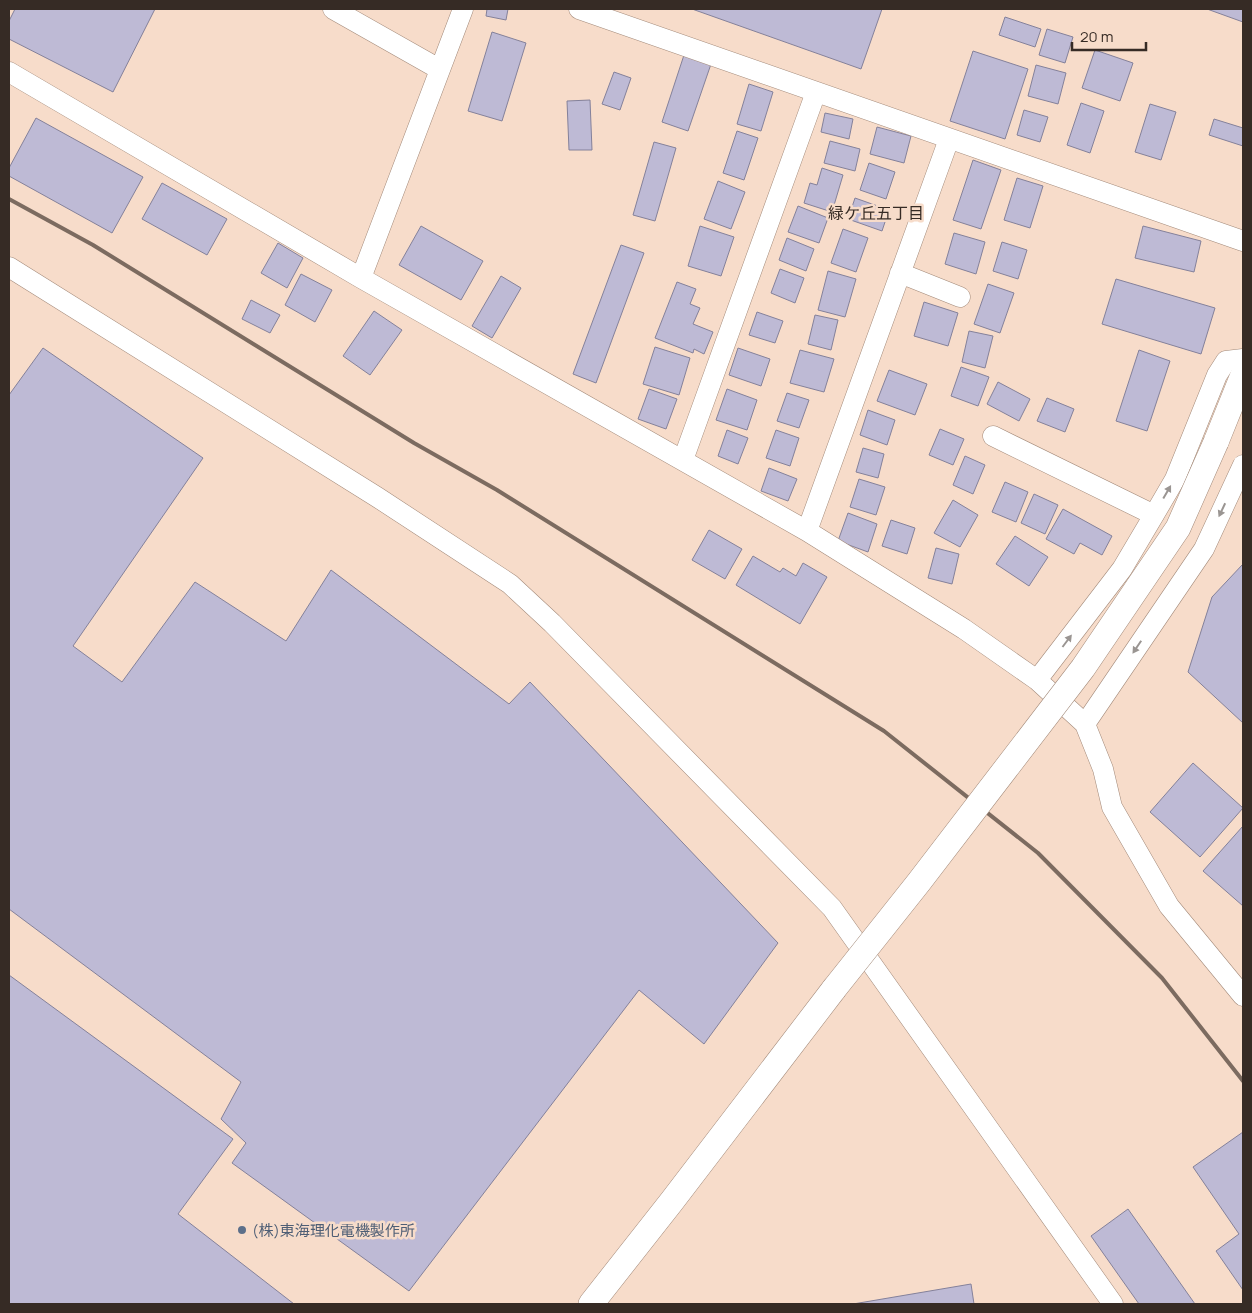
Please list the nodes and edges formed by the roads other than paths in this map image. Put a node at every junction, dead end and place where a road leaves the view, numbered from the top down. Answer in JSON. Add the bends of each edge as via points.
{"nodes":[{"id":1,"x":333,"y":9,"type":"edge"},
{"id":2,"x":463,"y":9,"type":"edge"},
{"id":3,"x":579,"y":9,"type":"edge"},
{"id":4,"x":439,"y":69,"type":"junction"},
{"id":5,"x":9,"y":72,"type":"edge"},
{"id":6,"x":816,"y":92,"type":"junction"},
{"id":7,"x":949,"y":139,"type":"junction"},
{"id":8,"x":1243,"y":241,"type":"edge"},
{"id":9,"x":9,"y":267,"type":"edge"},
{"id":10,"x":900,"y":273,"type":"junction"},
{"id":11,"x":361,"y":278,"type":"junction"},
{"id":12,"x":960,"y":297,"type":"dead end"},
{"id":13,"x":1243,"y":359,"type":"edge"},
{"id":14,"x":1243,"y":377,"type":"edge"},
{"id":15,"x":993,"y":436,"type":"dead end"},
{"id":16,"x":683,"y":460,"type":"junction"},
{"id":17,"x":1243,"y":466,"type":"edge"},
{"id":18,"x":1154,"y":515,"type":"junction"},
{"id":19,"x":807,"y":531,"type":"junction"},
{"id":20,"x":1037,"y":680,"type":"junction"},
{"id":21,"x":1085,"y":724,"type":"junction"},
{"id":22,"x":1243,"y":996,"type":"edge"},
{"id":23,"x":591,"y":1304,"type":"edge"},
{"id":24,"x":1113,"y":1304,"type":"edge"}],
"edges":[{"from":1,"to":4,"type":"street"},
{"from":2,"to":4,"type":"street"},
{"from":3,"to":6,"type":"street"},
{"from":4,"to":11,"type":"street"},
{"from":5,"to":11,"type":"street"},
{"from":6,"to":7,"type":"street"},
{"from":6,"to":16,"type":"street"},
{"from":7,"to":8,"type":"street"},
{"from":7,"to":10,"type":"street"},
{"from":9,"to":24,"type":"street","via":[[510,584],[832,908]]},
{"from":10,"to":12,"type":"street"},
{"from":10,"to":19,"type":"street"},
{"from":11,"to":16,"type":"street"},
{"from":18,"to":13,"type":"street","one_way":true,"via":[[1175,480],[1217,375],[1226,361]]},
{"from":14,"to":23,"type":"street","bridge":true,"via":[[1178,528],[1084,668]]},
{"from":15,"to":18,"type":"street"},
{"from":16,"to":19,"type":"street"},
{"from":17,"to":21,"type":"street","one_way":true,"via":[[1204,549]]},
{"from":20,"to":18,"type":"street","one_way":true,"via":[[1122,569]]},
{"from":19,"to":20,"type":"street"},
{"from":20,"to":21,"type":"street"},
{"from":21,"to":22,"type":"street","via":[[1102,768],[1112,807],[1169,906]]}]}
